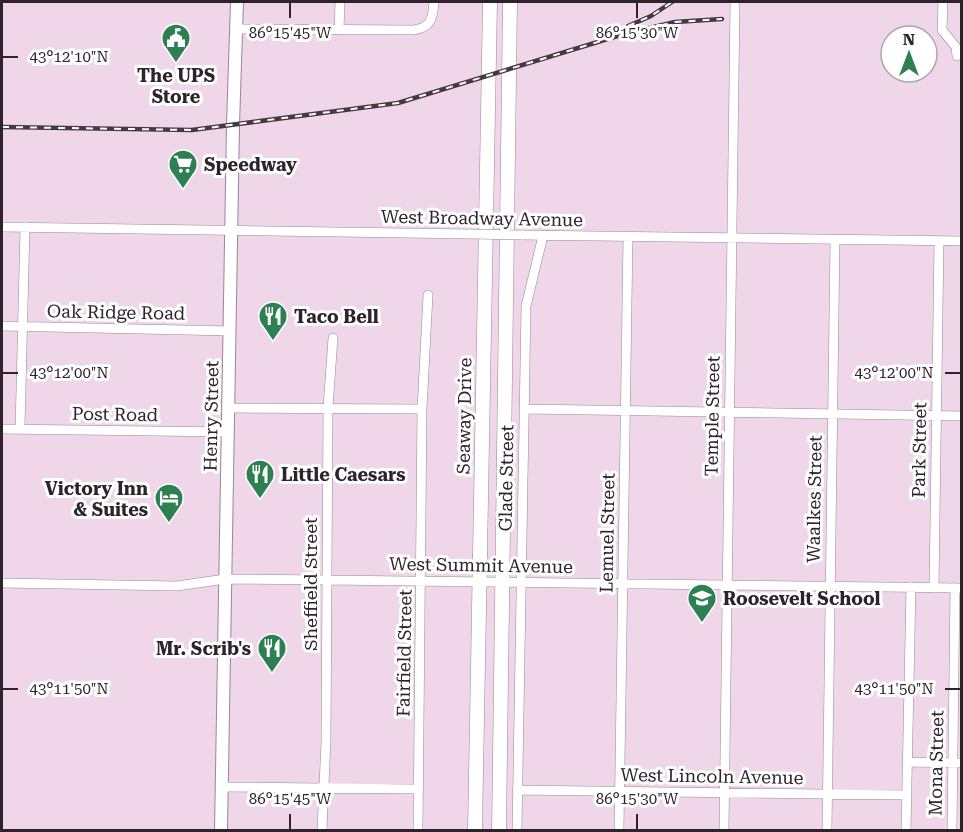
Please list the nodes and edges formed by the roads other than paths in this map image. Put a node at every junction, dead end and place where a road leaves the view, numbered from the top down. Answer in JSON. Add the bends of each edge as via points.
{"nodes":[{"id":1,"x":237,"y":2,"type":"edge"},
{"id":2,"x":340,"y":2,"type":"edge"},
{"id":3,"x":434,"y":2,"type":"edge"},
{"id":4,"x":490,"y":2,"type":"edge"},
{"id":5,"x":510,"y":2,"type":"edge"},
{"id":6,"x":735,"y":2,"type":"edge"},
{"id":7,"x":943,"y":2,"type":"edge"},
{"id":8,"x":339,"y":28,"type":"junction"},
{"id":9,"x":237,"y":29,"type":"junction"},
{"id":10,"x":957,"y":56,"type":"dead end"},
{"id":11,"x":2,"y":227,"type":"edge"},
{"id":12,"x":25,"y":227,"type":"junction"},
{"id":13,"x":232,"y":232,"type":"junction"},
{"id":14,"x":543,"y":236,"type":"junction"},
{"id":15,"x":628,"y":237,"type":"junction"},
{"id":16,"x":731,"y":238,"type":"junction"},
{"id":17,"x":835,"y":240,"type":"junction"},
{"id":18,"x":939,"y":241,"type":"junction"},
{"id":19,"x":962,"y":241,"type":"edge"},
{"id":20,"x":428,"y":295,"type":"dead end"},
{"id":21,"x":2,"y":326,"type":"edge"},
{"id":22,"x":23,"y":326,"type":"junction"},
{"id":23,"x":230,"y":331,"type":"junction"},
{"id":24,"x":333,"y":338,"type":"dead end"},
{"id":25,"x":328,"y":407,"type":"junction"},
{"id":26,"x":229,"y":408,"type":"junction"},
{"id":27,"x":422,"y":409,"type":"junction"},
{"id":28,"x":524,"y":409,"type":"junction"},
{"id":29,"x":625,"y":411,"type":"junction"},
{"id":30,"x":729,"y":413,"type":"junction"},
{"id":31,"x":832,"y":414,"type":"junction"},
{"id":32,"x":936,"y":416,"type":"junction"},
{"id":33,"x":962,"y":416,"type":"edge"},
{"id":34,"x":2,"y":429,"type":"edge"},
{"id":35,"x":20,"y":429,"type":"junction"},
{"id":36,"x":228,"y":432,"type":"junction"},
{"id":37,"x":482,"y":435,"type":"junction"},
{"id":38,"x":225,"y":579,"type":"junction"},
{"id":39,"x":326,"y":580,"type":"junction"},
{"id":40,"x":421,"y":581,"type":"junction"},
{"id":41,"x":479,"y":581,"type":"junction"},
{"id":42,"x":501,"y":582,"type":"junction"},
{"id":43,"x":520,"y":582,"type":"junction"},
{"id":44,"x":2,"y":583,"type":"edge"},
{"id":45,"x":623,"y":584,"type":"junction"},
{"id":46,"x":727,"y":585,"type":"junction"},
{"id":47,"x":830,"y":586,"type":"junction"},
{"id":48,"x":911,"y":587,"type":"junction"},
{"id":49,"x":934,"y":588,"type":"junction"},
{"id":50,"x":958,"y":588,"type":"edge"},
{"id":51,"x":479,"y":604,"type":"junction"},
{"id":52,"x":501,"y":723,"type":"junction"},
{"id":53,"x":909,"y":762,"type":"junction"},
{"id":54,"x":957,"y":763,"type":"edge"},
{"id":55,"x":222,"y":787,"type":"junction"},
{"id":56,"x":323,"y":787,"type":"junction"},
{"id":57,"x":419,"y":789,"type":"junction"},
{"id":58,"x":517,"y":790,"type":"junction"},
{"id":59,"x":619,"y":792,"type":"junction"},
{"id":60,"x":724,"y":793,"type":"junction"},
{"id":61,"x":827,"y":794,"type":"junction"},
{"id":62,"x":907,"y":795,"type":"junction"},
{"id":63,"x":221,"y":831,"type":"edge"},
{"id":64,"x":322,"y":831,"type":"edge"},
{"id":65,"x":418,"y":831,"type":"edge"},
{"id":66,"x":475,"y":831,"type":"edge"},
{"id":67,"x":499,"y":831,"type":"edge"},
{"id":68,"x":517,"y":831,"type":"edge"},
{"id":69,"x":619,"y":831,"type":"edge"},
{"id":70,"x":724,"y":831,"type":"edge"},
{"id":71,"x":827,"y":831,"type":"edge"},
{"id":72,"x":906,"y":831,"type":"edge"},
{"id":73,"x":952,"y":831,"type":"edge"}],
"edges":[{"from":1,"to":9,"type":"main road","name":"Henry Street"},
{"from":2,"to":8,"type":"street"},
{"from":3,"to":8,"type":"street","via":[[427,27]]},
{"from":4,"to":37,"type":"highway","name":"Seaway Drive"},
{"from":5,"to":42,"type":"highway"},
{"from":6,"to":16,"type":"street","name":"Temple Street"},
{"from":7,"to":10,"type":"street","via":[[942,30],[956,47]]},
{"from":8,"to":9,"type":"street"},
{"from":9,"to":13,"type":"main road","name":"Henry Street"},
{"from":11,"to":12,"type":"street","name":"West Broadway Avenue"},
{"from":12,"to":13,"type":"street","name":"West Broadway Avenue"},
{"from":12,"to":22,"type":"street"},
{"from":13,"to":14,"type":"street","name":"West Broadway Avenue","bridge":true},
{"from":13,"to":23,"type":"main road","name":"Henry Street"},
{"from":14,"to":15,"type":"street","name":"West Broadway Avenue"},
{"from":14,"to":28,"type":"street","name":"Glade Street","via":[[526,306]]},
{"from":15,"to":16,"type":"street","name":"West Broadway Avenue"},
{"from":15,"to":29,"type":"street","name":"Lemuel Street"},
{"from":16,"to":17,"type":"street","name":"West Broadway Avenue"},
{"from":16,"to":30,"type":"street","name":"Temple Street"},
{"from":17,"to":18,"type":"street","name":"West Broadway Avenue"},
{"from":17,"to":31,"type":"street","name":"Waalkes Street"},
{"from":18,"to":19,"type":"street","name":"West Broadway Avenue"},
{"from":18,"to":32,"type":"street","name":"Park Street"},
{"from":20,"to":27,"type":"street","name":"Fairfield Street"},
{"from":21,"to":22,"type":"street","name":"Oak Ridge Road"},
{"from":22,"to":23,"type":"street","name":"Oak Ridge Road"},
{"from":22,"to":35,"type":"street"},
{"from":23,"to":26,"type":"main road","name":"Henry Street"},
{"from":24,"to":25,"type":"street","name":"Sheffield Street"},
{"from":25,"to":26,"type":"street"},
{"from":25,"to":27,"type":"street"},
{"from":25,"to":39,"type":"street","name":"Sheffield Street"},
{"from":26,"to":36,"type":"main road","name":"Henry Street"},
{"from":27,"to":40,"type":"street","name":"Fairfield Street"},
{"from":28,"to":29,"type":"street"},
{"from":28,"to":43,"type":"street","name":"Glade Street"},
{"from":29,"to":30,"type":"street"},
{"from":29,"to":45,"type":"street","name":"Lemuel Street"},
{"from":30,"to":31,"type":"street"},
{"from":30,"to":46,"type":"street","name":"Temple Street"},
{"from":31,"to":32,"type":"street"},
{"from":31,"to":47,"type":"street","name":"Waalkes Street"},
{"from":32,"to":33,"type":"street"},
{"from":32,"to":49,"type":"street","name":"Park Street"},
{"from":34,"to":35,"type":"street","name":"Post Road"},
{"from":35,"to":36,"type":"street","name":"Post Road"},
{"from":36,"to":38,"type":"main road","name":"Henry Street"},
{"from":37,"to":41,"type":"highway","name":"Seaway Drive"},
{"from":37,"to":42,"type":"highway","via":[[492,431],[499,437]]},
{"from":38,"to":39,"type":"street","name":"West Summit Avenue"},
{"from":38,"to":44,"type":"street","name":"West Summit Avenue","via":[[177,586]]},
{"from":38,"to":55,"type":"main road","name":"Henry Street"},
{"from":39,"to":40,"type":"street","name":"West Summit Avenue"},
{"from":39,"to":56,"type":"street","name":"Sheffield Street"},
{"from":40,"to":41,"type":"street","name":"West Summit Avenue"},
{"from":40,"to":57,"type":"street","name":"Fairfield Street"},
{"from":41,"to":42,"type":"street","name":"West Summit Avenue"},
{"from":41,"to":51,"type":"highway","name":"Seaway Drive"},
{"from":42,"to":43,"type":"street","name":"West Summit Avenue"},
{"from":42,"to":52,"type":"highway"},
{"from":43,"to":45,"type":"street","name":"West Summit Avenue"},
{"from":43,"to":58,"type":"street","name":"Glade Street"},
{"from":45,"to":46,"type":"street","name":"West Summit Avenue"},
{"from":45,"to":59,"type":"street","name":"Lemuel Street"},
{"from":46,"to":47,"type":"street","name":"West Summit Avenue"},
{"from":46,"to":60,"type":"street","name":"Temple Street"},
{"from":47,"to":48,"type":"street","name":"West Summit Avenue"},
{"from":47,"to":61,"type":"street","name":"Waalkes Street"},
{"from":48,"to":49,"type":"street","name":"West Summit Avenue"},
{"from":48,"to":53,"type":"street"},
{"from":49,"to":50,"type":"street","name":"West Summit Avenue"},
{"from":50,"to":54,"type":"street","name":"Mona Street"},
{"from":51,"to":52,"type":"highway","via":[[483,622],[483,733],[494,735]]},
{"from":51,"to":66,"type":"highway","name":"Seaway Drive"},
{"from":52,"to":67,"type":"highway"},
{"from":53,"to":54,"type":"street"},
{"from":53,"to":62,"type":"street"},
{"from":54,"to":73,"type":"street","name":"Mona Street"},
{"from":55,"to":56,"type":"street"},
{"from":55,"to":63,"type":"main road","name":"Henry Street"},
{"from":56,"to":57,"type":"street"},
{"from":56,"to":64,"type":"street","name":"Sheffield Street"},
{"from":57,"to":65,"type":"street","name":"Fairfield Street"},
{"from":58,"to":59,"type":"street","name":"West Lincoln Avenue"},
{"from":58,"to":68,"type":"street","name":"Glade Street"},
{"from":59,"to":60,"type":"street","name":"West Lincoln Avenue"},
{"from":59,"to":69,"type":"street","name":"Lemuel Street"},
{"from":60,"to":61,"type":"street","name":"West Lincoln Avenue"},
{"from":60,"to":70,"type":"street","name":"Temple Street"},
{"from":61,"to":62,"type":"street","name":"West Lincoln Avenue"},
{"from":61,"to":71,"type":"street","name":"Waalkes Street"},
{"from":62,"to":72,"type":"street"}]}
